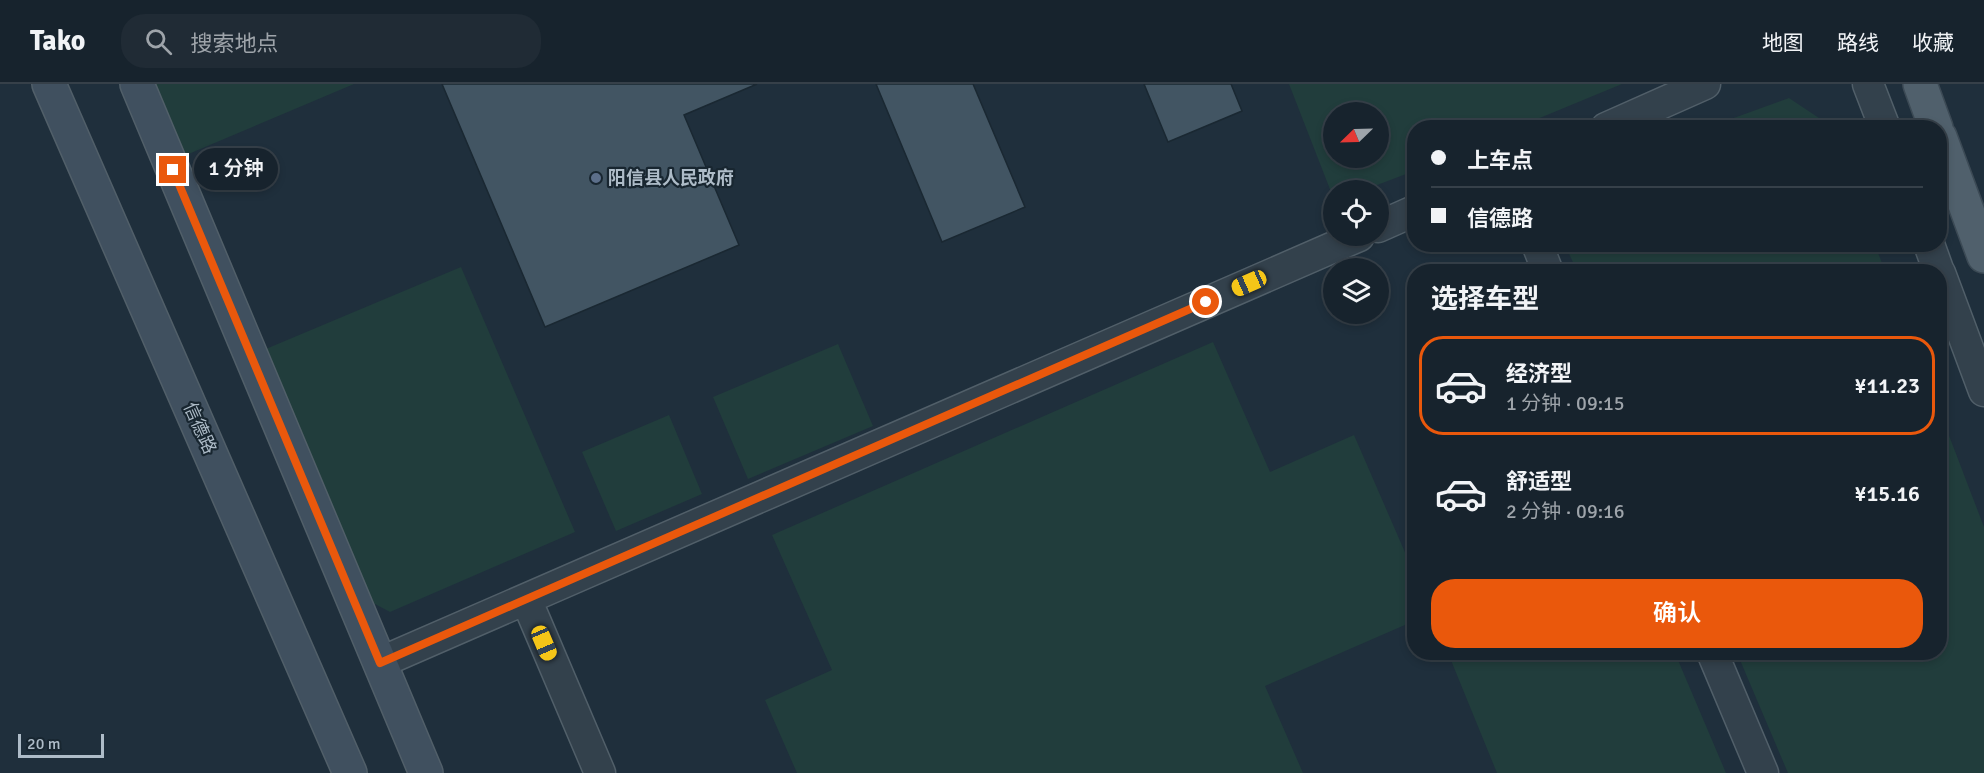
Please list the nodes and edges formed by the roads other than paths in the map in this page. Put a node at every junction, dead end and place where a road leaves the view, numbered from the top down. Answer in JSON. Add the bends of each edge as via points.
{"nodes":[{"id":1,"x":49,"y":84,"type":"edge"},
{"id":2,"x":137,"y":84,"type":"edge"},
{"id":3,"x":1706,"y":84,"type":"edge"},
{"id":4,"x":1868,"y":84,"type":"edge"},
{"id":5,"x":1920,"y":84,"type":"edge"},
{"id":6,"x":1624,"y":120,"type":"edge"},
{"id":7,"x":1882,"y":120,"type":"edge"},
{"id":8,"x":1933,"y":120,"type":"edge"},
{"id":9,"x":1947,"y":156,"type":"edge"},
{"id":10,"x":1407,"y":214,"type":"edge"},
{"id":11,"x":1389,"y":222,"type":"edge"},
{"id":12,"x":1336,"y":246,"type":"edge"},
{"id":13,"x":1984,"y":256,"type":"edge"},
{"id":14,"x":1947,"y":293,"type":"edge"},
{"id":15,"x":1984,"y":391,"type":"edge"},
{"id":16,"x":526,"y":599,"type":"junction"},
{"id":17,"x":1715,"y":660,"type":"edge"},
{"id":18,"x":380,"y":663,"type":"junction"},
{"id":19,"x":350,"y":773,"type":"edge"},
{"id":20,"x":426,"y":773,"type":"edge"},
{"id":21,"x":600,"y":773,"type":"edge"},
{"id":22,"x":1763,"y":773,"type":"edge"}],
"edges":[{"from":1,"to":19,"type":"main road","name":"信德路"},
{"from":2,"to":18,"type":"main road"},
{"from":3,"to":6,"type":"street"},
{"from":4,"to":7,"type":"street"},
{"from":5,"to":8,"type":"main road"},
{"from":9,"to":13,"type":"main road"},
{"from":10,"to":11,"type":"street"},
{"from":12,"to":16,"type":"street"},
{"from":14,"to":15,"type":"street"},
{"from":16,"to":18,"type":"street"},
{"from":16,"to":21,"type":"street"},
{"from":17,"to":22,"type":"street"},
{"from":18,"to":20,"type":"main road"}]}
